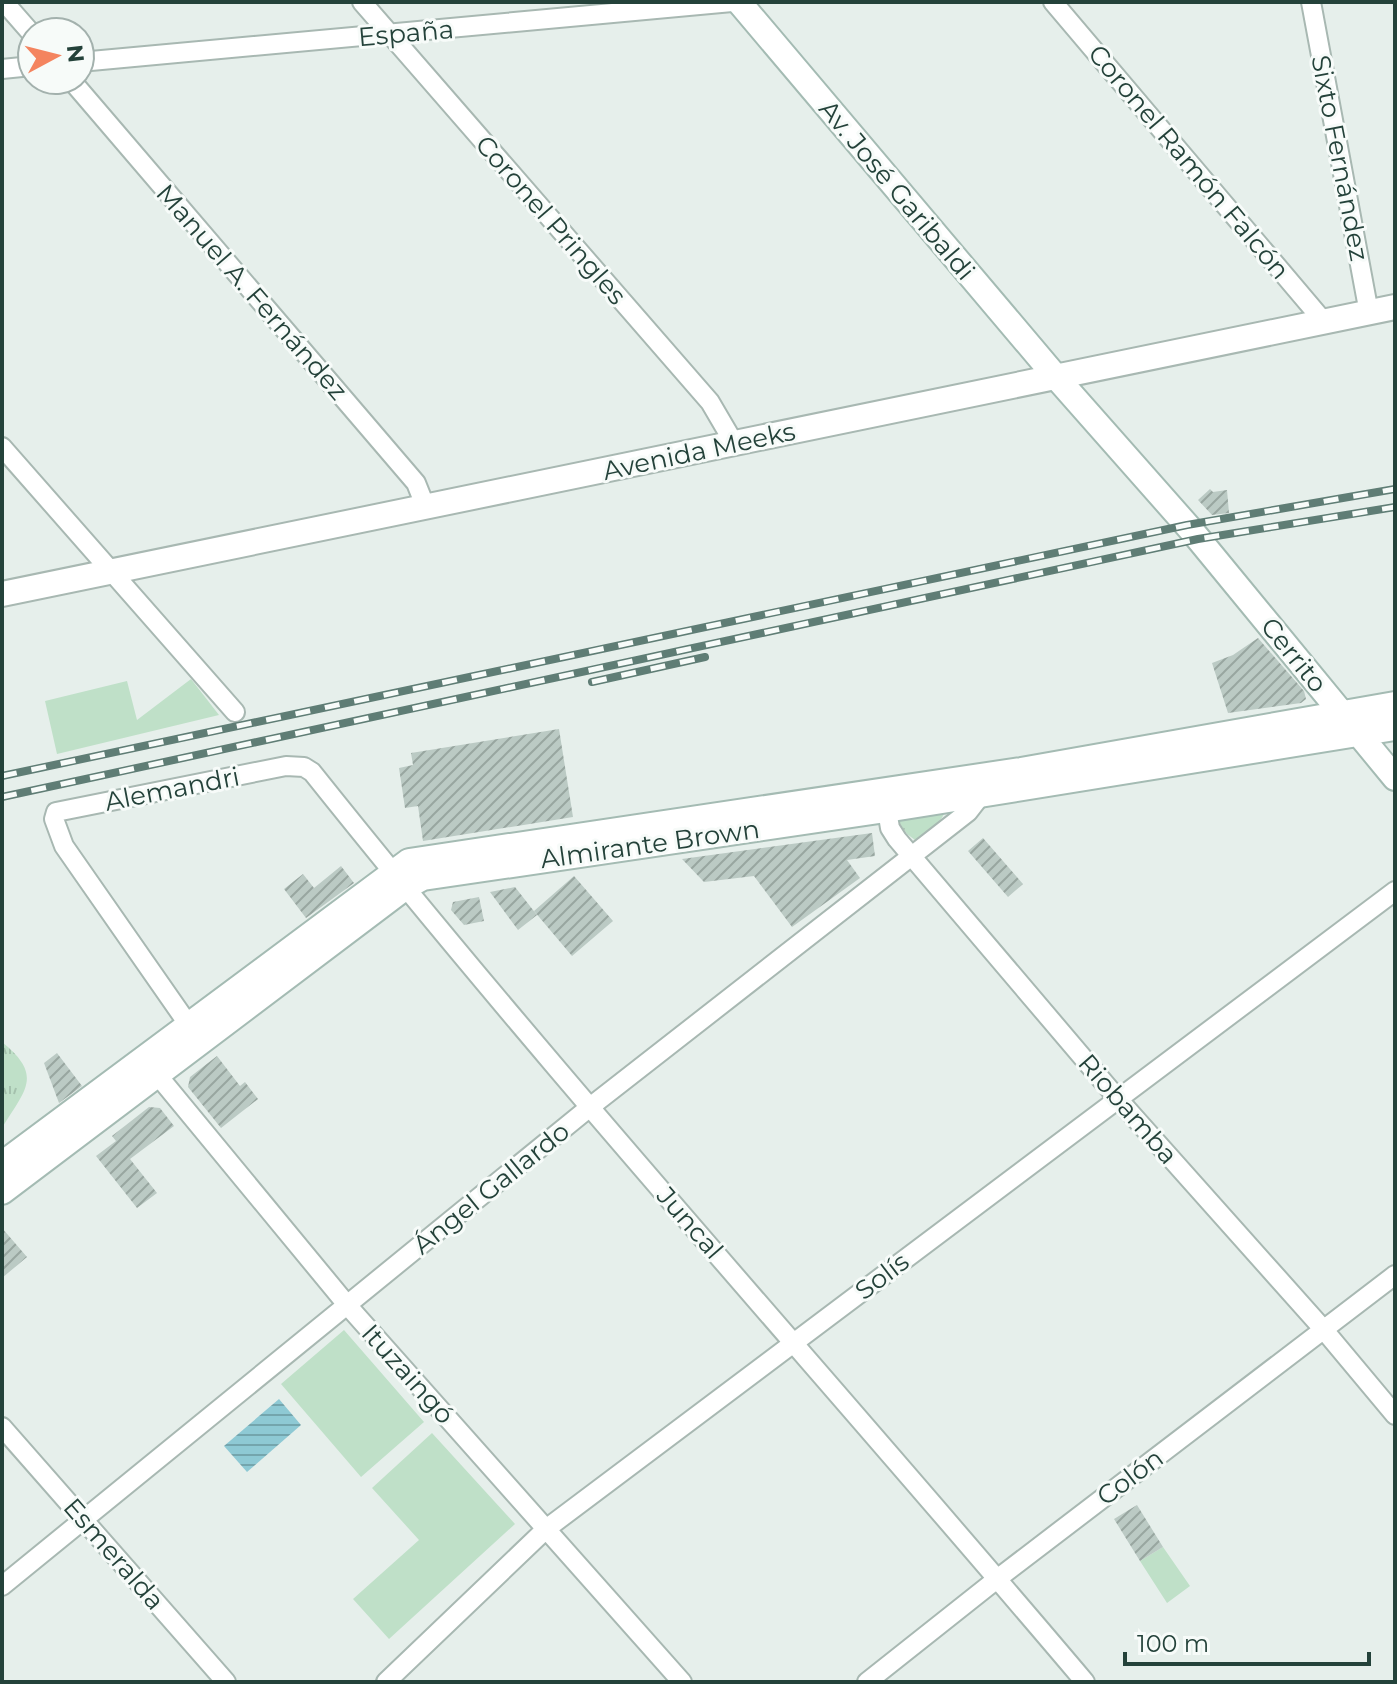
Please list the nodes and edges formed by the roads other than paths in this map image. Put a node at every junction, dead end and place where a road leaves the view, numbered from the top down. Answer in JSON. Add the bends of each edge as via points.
{"nodes":[{"id":1,"x":362,"y":2,"type":"edge"},
{"id":2,"x":732,"y":2,"type":"edge"},
{"id":3,"x":739,"y":2,"type":"edge"},
{"id":4,"x":1053,"y":2,"type":"edge"},
{"id":5,"x":1311,"y":2,"type":"edge"},
{"id":6,"x":390,"y":35,"type":"junction"},
{"id":7,"x":96,"y":61,"type":"edge"},
{"id":8,"x":85,"y":96,"type":"edge"},
{"id":9,"x":1395,"y":307,"type":"edge"},
{"id":10,"x":1369,"y":313,"type":"junction"},
{"id":11,"x":1325,"y":323,"type":"junction"},
{"id":12,"x":1056,"y":377,"type":"junction"},
{"id":13,"x":734,"y":443,"type":"junction"},
{"id":14,"x":2,"y":447,"type":"edge"},
{"id":15,"x":426,"y":508,"type":"junction"},
{"id":16,"x":1192,"y":531,"type":"joint"},
{"id":17,"x":111,"y":572,"type":"junction"},
{"id":18,"x":2,"y":594,"type":"edge"},
{"id":19,"x":1395,"y":704,"type":"edge"},
{"id":20,"x":235,"y":712,"type":"dead end"},
{"id":21,"x":1342,"y":714,"type":"junction"},
{"id":22,"x":1395,"y":728,"type":"edge"},
{"id":23,"x":1358,"y":734,"type":"junction"},
{"id":24,"x":296,"y":766,"type":"joint"},
{"id":25,"x":1395,"y":778,"type":"edge"},
{"id":26,"x":982,"y":794,"type":"junction"},
{"id":27,"x":885,"y":800,"type":"junction"},
{"id":28,"x":912,"y":856,"type":"junction"},
{"id":29,"x":399,"y":880,"type":"junction"},
{"id":30,"x":1395,"y":891,"type":"edge"},
{"id":31,"x":188,"y":1024,"type":"junction"},
{"id":32,"x":150,"y":1067,"type":"junction"},
{"id":33,"x":1118,"y":1099,"type":"junction"},
{"id":34,"x":590,"y":1107,"type":"junction"},
{"id":35,"x":2,"y":1164,"type":"edge"},
{"id":36,"x":2,"y":1192,"type":"edge"},
{"id":37,"x":1395,"y":1275,"type":"edge"},
{"id":38,"x":348,"y":1306,"type":"junction"},
{"id":39,"x":1324,"y":1330,"type":"junction"},
{"id":40,"x":793,"y":1342,"type":"junction"},
{"id":41,"x":1395,"y":1415,"type":"edge"},
{"id":42,"x":2,"y":1427,"type":"edge"},
{"id":43,"x":83,"y":1519,"type":"junction"},
{"id":44,"x":546,"y":1529,"type":"junction"},
{"id":45,"x":997,"y":1579,"type":"junction"},
{"id":46,"x":2,"y":1586,"type":"edge"},
{"id":47,"x":226,"y":1682,"type":"edge"},
{"id":48,"x":386,"y":1682,"type":"edge"},
{"id":49,"x":682,"y":1682,"type":"edge"},
{"id":50,"x":867,"y":1682,"type":"edge"},
{"id":51,"x":1085,"y":1682,"type":"edge"}],
"edges":[{"from":1,"to":6,"type":"street","name":"Coronel Pringles"},
{"from":2,"to":6,"type":"street","name":"España"},
{"from":3,"to":12,"type":"main road","name":"Av. José Garibaldi"},
{"from":4,"to":11,"type":"street","name":"Coronel Ramón Falcón"},
{"from":5,"to":10,"type":"street","name":"Sixto Fernández"},
{"from":6,"to":7,"type":"street","name":"España"},
{"from":6,"to":13,"type":"street","name":"Coronel Pringles","via":[[710,402]]},
{"from":8,"to":15,"type":"street","name":"Manuel A. Fernández","via":[[416,483]]},
{"from":9,"to":10,"type":"main road","name":"Avenida Meeks"},
{"from":10,"to":11,"type":"main road","name":"Avenida Meeks"},
{"from":11,"to":12,"type":"main road","name":"Avenida Meeks"},
{"from":12,"to":13,"type":"main road","name":"Avenida Meeks"},
{"from":12,"to":16,"type":"main road","name":"Av. José Garibaldi"},
{"from":13,"to":15,"type":"main road","name":"Avenida Meeks"},
{"from":14,"to":17,"type":"street"},
{"from":15,"to":17,"type":"main road","name":"Avenida Meeks"},
{"from":16,"to":21,"type":"main road","name":"Cerrito"},
{"from":17,"to":18,"type":"main road","name":"Avenida Meeks"},
{"from":17,"to":20,"type":"street"},
{"from":19,"to":21,"type":"main road","name":"Almirante Brown"},
{"from":21,"to":23,"type":"main road","name":"Cerrito"},
{"from":21,"to":27,"type":"main road","name":"Almirante Brown","via":[[1021,770]]},
{"from":22,"to":23,"type":"main road","name":"Almirante Brown"},
{"from":23,"to":25,"type":"main road","name":"Cerrito"},
{"from":23,"to":26,"type":"main road","name":"Almirante Brown"},
{"from":24,"to":29,"type":"street","name":"Juncal","via":[[312,772]]},
{"from":24,"to":31,"type":"street","name":"Alemandri","via":[[56,812],[64,846]]},
{"from":26,"to":27,"type":"main road","name":"Almirante Brown"},
{"from":26,"to":28,"type":"street","name":"Ángel Gallardo","via":[[968,812]]},
{"from":27,"to":28,"type":"street","name":"Riobamba","via":[[890,828]]},
{"from":27,"to":29,"type":"main road","name":"Almirante Brown","via":[[414,882]]},
{"from":28,"to":33,"type":"street","name":"Riobamba"},
{"from":28,"to":34,"type":"street","name":"Ángel Gallardo"},
{"from":29,"to":31,"type":"main road","name":"Almirante Brown"},
{"from":29,"to":32,"type":"main road","name":"Almirante Brown"},
{"from":29,"to":34,"type":"street","name":"Juncal"},
{"from":30,"to":33,"type":"street","name":"Solís"},
{"from":31,"to":32,"type":"main road","name":"Almirante Brown"},
{"from":32,"to":35,"type":"main road","name":"Almirante Brown"},
{"from":32,"to":36,"type":"main road","name":"Almirante Brown"},
{"from":32,"to":38,"type":"street","name":"Ituzaingó"},
{"from":33,"to":39,"type":"street","name":"Riobamba"},
{"from":33,"to":40,"type":"street","name":"Solís"},
{"from":34,"to":38,"type":"street","name":"Ángel Gallardo"},
{"from":34,"to":40,"type":"street","name":"Juncal"},
{"from":37,"to":39,"type":"street","name":"Colón"},
{"from":38,"to":43,"type":"street","name":"Ángel Gallardo"},
{"from":38,"to":44,"type":"street","name":"Ituzaingó"},
{"from":39,"to":41,"type":"street","name":"Riobamba"},
{"from":39,"to":45,"type":"street","name":"Colón"},
{"from":40,"to":44,"type":"street","name":"Solís"},
{"from":40,"to":45,"type":"street","name":"Juncal"},
{"from":42,"to":43,"type":"street","name":"Esmeralda"},
{"from":43,"to":46,"type":"street","name":"Ángel Gallardo"},
{"from":43,"to":47,"type":"street","name":"Esmeralda"},
{"from":44,"to":48,"type":"street","name":"Solís"},
{"from":44,"to":49,"type":"street","name":"Ituzaingó"},
{"from":45,"to":50,"type":"street","name":"Colón"},
{"from":45,"to":51,"type":"street","name":"Juncal"}]}
